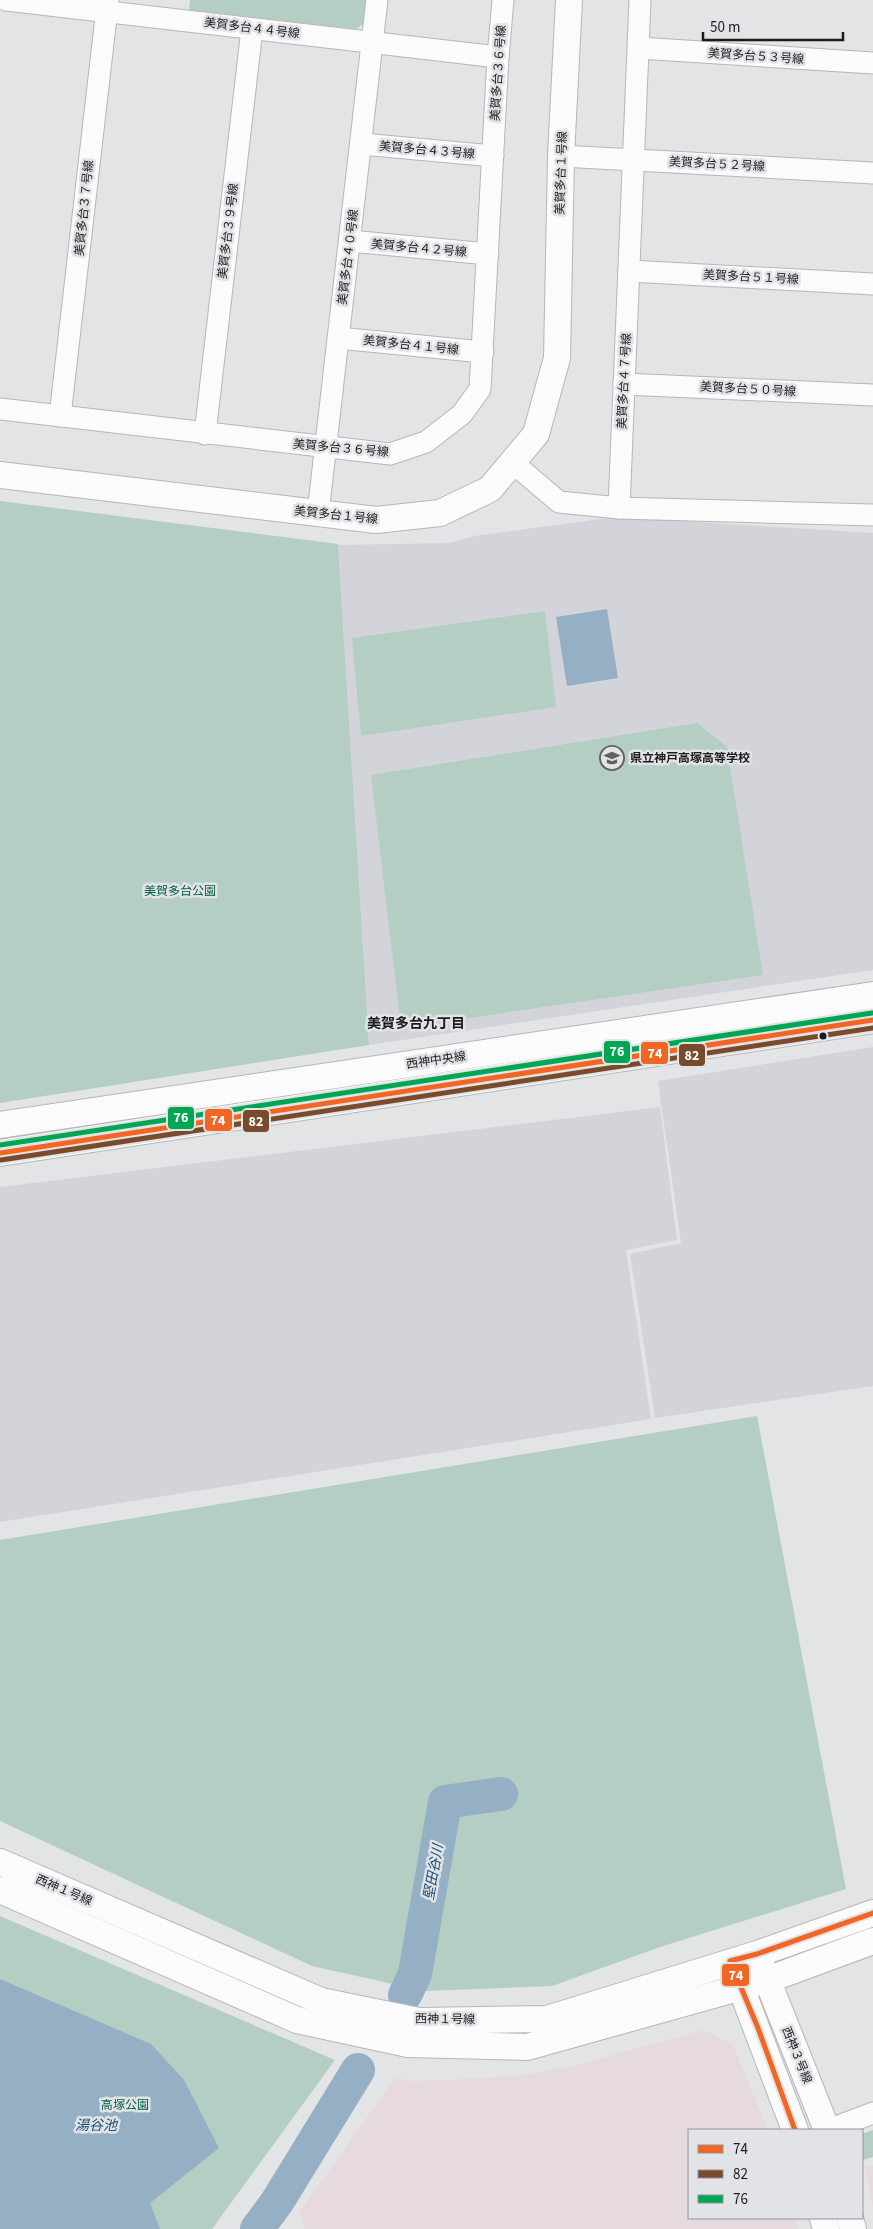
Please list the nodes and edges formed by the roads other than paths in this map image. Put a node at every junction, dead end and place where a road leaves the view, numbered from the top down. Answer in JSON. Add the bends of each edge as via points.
{"nodes":[{"id":1,"x":6,"y":0,"type":"edge"},
{"id":2,"x":378,"y":0,"type":"edge"},
{"id":3,"x":503,"y":0,"type":"edge"},
{"id":4,"x":569,"y":0,"type":"edge"},
{"id":5,"x":640,"y":0,"type":"edge"},
{"id":6,"x":107,"y":6,"type":"edge"},
{"id":7,"x":252,"y":28,"type":"junction"},
{"id":8,"x":374,"y":43,"type":"junction"},
{"id":9,"x":638,"y":48,"type":"junction"},
{"id":10,"x":498,"y":57,"type":"junction"},
{"id":11,"x":873,"y":63,"type":"edge"},
{"id":12,"x":362,"y":144,"type":"junction"},
{"id":13,"x":493,"y":156,"type":"junction"},
{"id":14,"x":561,"y":156,"type":"junction"},
{"id":15,"x":634,"y":159,"type":"junction"},
{"id":16,"x":873,"y":173,"type":"edge"},
{"id":17,"x":350,"y":241,"type":"junction"},
{"id":18,"x":488,"y":254,"type":"junction"},
{"id":19,"x":629,"y":271,"type":"junction"},
{"id":20,"x":873,"y":284,"type":"edge"},
{"id":21,"x":338,"y":338,"type":"junction"},
{"id":22,"x":483,"y":352,"type":"junction"},
{"id":23,"x":624,"y":384,"type":"junction"},
{"id":24,"x":873,"y":395,"type":"edge"},
{"id":25,"x":0,"y":409,"type":"edge"},
{"id":26,"x":60,"y":416,"type":"junction"},
{"id":27,"x":205,"y":434,"type":"junction"},
{"id":28,"x":325,"y":448,"type":"junction"},
{"id":29,"x":512,"y":462,"type":"junction"},
{"id":30,"x":0,"y":476,"type":"edge"},
{"id":31,"x":619,"y":508,"type":"junction"},
{"id":32,"x":318,"y":513,"type":"junction"},
{"id":33,"x":873,"y":515,"type":"edge"},
{"id":34,"x":873,"y":995,"type":"edge"},
{"id":35,"x":873,"y":1020,"type":"edge"},
{"id":36,"x":0,"y":1125,"type":"edge"},
{"id":37,"x":0,"y":1153,"type":"edge"},
{"id":38,"x":0,"y":1862,"type":"edge"},
{"id":39,"x":0,"y":1890,"type":"edge"},
{"id":40,"x":873,"y":1913,"type":"edge"},
{"id":41,"x":873,"y":1941,"type":"edge"},
{"id":42,"x":757,"y":1954,"type":"junction"},
{"id":43,"x":730,"y":1961,"type":"junction"},
{"id":44,"x":767,"y":1980,"type":"junction"},
{"id":45,"x":741,"y":1987,"type":"junction"},
{"id":46,"x":873,"y":2113,"type":"edge"},
{"id":47,"x":795,"y":2129,"type":"edge"},
{"id":48,"x":827,"y":2129,"type":"edge"},
{"id":49,"x":830,"y":2129,"type":"edge"}],
"edges":[{"from":1,"to":6,"type":"street","name":"美賀多台４４号線"},
{"from":2,"to":8,"type":"street","name":"美賀多台４０号線"},
{"from":3,"to":10,"type":"street","name":"美賀多台３６号線"},
{"from":4,"to":14,"type":"street","name":"美賀多台１号線"},
{"from":5,"to":9,"type":"street","name":"美賀多台４７号線"},
{"from":6,"to":7,"type":"street","name":"美賀多台４４号線"},
{"from":6,"to":26,"type":"street","name":"美賀多台３７号線"},
{"from":7,"to":8,"type":"street","name":"美賀多台４４号線"},
{"from":7,"to":27,"type":"street","name":"美賀多台３９号線"},
{"from":8,"to":10,"type":"street","name":"美賀多台４４号線"},
{"from":8,"to":12,"type":"street","name":"美賀多台４０号線"},
{"from":9,"to":11,"type":"street","name":"美賀多台５３号線"},
{"from":9,"to":15,"type":"street","name":"美賀多台４７号線"},
{"from":10,"to":13,"type":"street","name":"美賀多台３６号線"},
{"from":12,"to":13,"type":"street","name":"美賀多台４３号線"},
{"from":12,"to":17,"type":"street","name":"美賀多台４０号線"},
{"from":13,"to":18,"type":"street","name":"美賀多台３６号線"},
{"from":14,"to":15,"type":"street","name":"美賀多台５２号線"},
{"from":14,"to":29,"type":"street","name":"美賀多台１号線","via":[[557,358],[536,434]]},
{"from":15,"to":16,"type":"street","name":"美賀多台５２号線"},
{"from":15,"to":19,"type":"street","name":"美賀多台４７号線"},
{"from":17,"to":18,"type":"street","name":"美賀多台４２号線"},
{"from":17,"to":21,"type":"street","name":"美賀多台４０号線"},
{"from":18,"to":22,"type":"street","name":"美賀多台３６号線"},
{"from":19,"to":20,"type":"street","name":"美賀多台５１号線"},
{"from":19,"to":23,"type":"street","name":"美賀多台４７号線"},
{"from":21,"to":22,"type":"street","name":"美賀多台４１号線"},
{"from":21,"to":28,"type":"street","name":"美賀多台４０号線"},
{"from":22,"to":28,"type":"street","name":"美賀多台３６号線","via":[[480,389],[462,414],[426,442],[390,454]]},
{"from":23,"to":24,"type":"street","name":"美賀多台５０号線"},
{"from":23,"to":31,"type":"street","name":"美賀多台４７号線"},
{"from":25,"to":26,"type":"street","name":"美賀多台３６号線"},
{"from":26,"to":27,"type":"street","name":"美賀多台３６号線"},
{"from":27,"to":28,"type":"street","name":"美賀多台３６号線"},
{"from":28,"to":32,"type":"street","name":"美賀多台４０号線"},
{"from":29,"to":31,"type":"street","via":[[559,502]]},
{"from":29,"to":32,"type":"street","name":"美賀多台１号線","via":[[490,489],[440,513],[376,520]]},
{"from":30,"to":32,"type":"street","name":"美賀多台１号線"},
{"from":31,"to":33,"type":"street"},
{"from":34,"to":36,"type":"street","name":"西神中央線"},
{"from":35,"to":37,"type":"street","name":"西神中央線"},
{"from":38,"to":43,"type":"street","name":"西神１号線","via":[[321,2000],[419,2021],[547,2019]]},
{"from":39,"to":45,"type":"street","name":"西神１号線","via":[[297,2020],[408,2044],[527,2047]]},
{"from":40,"to":42,"type":"street","name":"西神１号線"},
{"from":41,"to":44,"type":"street","name":"西神１号線"},
{"from":42,"to":43,"type":"street","name":"西神１号線"},
{"from":42,"to":44,"type":"street","name":"西神３号線"},
{"from":43,"to":45,"type":"street"},
{"from":44,"to":45,"type":"street","name":"西神１号線"},
{"from":44,"to":48,"type":"street","name":"西神３号線"},
{"from":45,"to":47,"type":"street"},
{"from":46,"to":49,"type":"street"}]}
